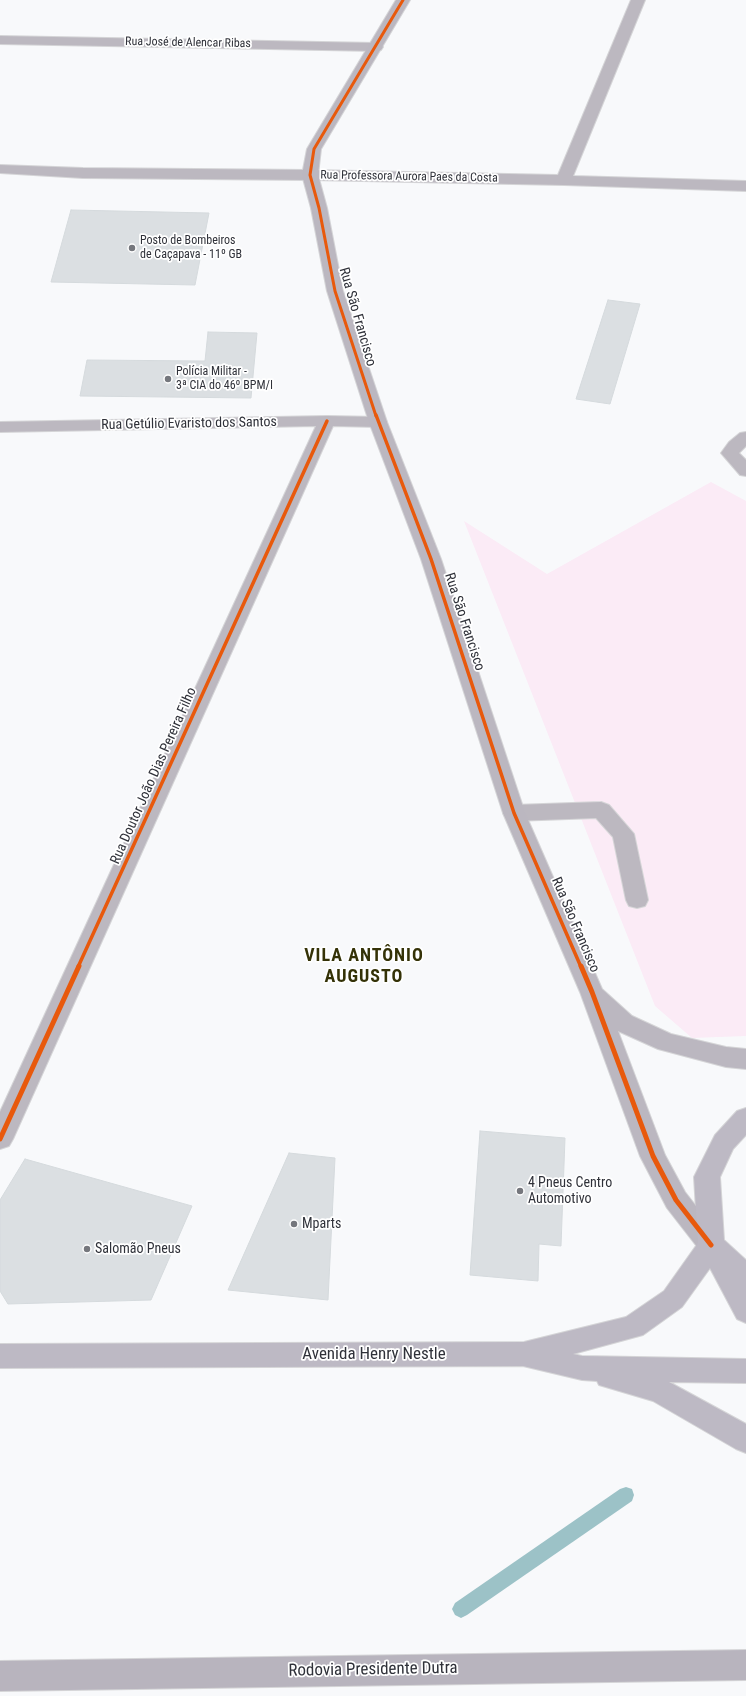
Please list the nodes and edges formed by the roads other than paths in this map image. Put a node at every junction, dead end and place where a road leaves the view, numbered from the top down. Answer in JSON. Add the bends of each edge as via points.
{"nodes":[{"id":1,"x":403,"y":0,"type":"edge"},
{"id":2,"x":638,"y":0,"type":"edge"},
{"id":3,"x":0,"y":40,"type":"edge"},
{"id":4,"x":376,"y":47,"type":"junction"},
{"id":5,"x":0,"y":169,"type":"edge"},
{"id":6,"x":310,"y":175,"type":"junction"},
{"id":7,"x":564,"y":180,"type":"junction"},
{"id":8,"x":746,"y":186,"type":"edge"},
{"id":9,"x":327,"y":421,"type":"junction"},
{"id":10,"x":378,"y":422,"type":"junction"},
{"id":11,"x":0,"y":428,"type":"edge"},
{"id":12,"x":746,"y":437,"type":"edge"},
{"id":13,"x":746,"y":471,"type":"edge"},
{"id":14,"x":514,"y":812,"type":"junction"},
{"id":15,"x":637,"y":900,"type":"dead end"},
{"id":16,"x":592,"y":992,"type":"junction"},
{"id":17,"x":746,"y":1059,"type":"edge"},
{"id":18,"x":746,"y":1118,"type":"edge"},
{"id":19,"x":0,"y":1140,"type":"edge"},
{"id":20,"x":712,"y":1245,"type":"junction"},
{"id":21,"x":746,"y":1276,"type":"edge"},
{"id":22,"x":746,"y":1310,"type":"edge"},
{"id":23,"x":524,"y":1354,"type":"junction"},
{"id":24,"x":0,"y":1356,"type":"edge"},
{"id":25,"x":582,"y":1368,"type":"junction"},
{"id":26,"x":746,"y":1371,"type":"edge"},
{"id":27,"x":746,"y":1440,"type":"edge"},
{"id":28,"x":746,"y":1665,"type":"edge"},
{"id":29,"x":0,"y":1676,"type":"edge"}],
"edges":[{"from":1,"to":4,"type":"street","name":"Rua São Francisco"},
{"from":2,"to":7,"type":"street"},
{"from":3,"to":4,"type":"street","name":"Rua José de Alencar Ribas"},
{"from":4,"to":6,"type":"street","name":"Rua São Francisco","via":[[314,149]]},
{"from":5,"to":6,"type":"street","name":"Rua Professora Aurora Paes da Costa","via":[[83,173]]},
{"from":6,"to":7,"type":"street","name":"Rua Professora Aurora Paes da Costa"},
{"from":6,"to":10,"type":"street","name":"Rua São Francisco","via":[[335,291]]},
{"from":7,"to":8,"type":"street","name":"Rua Professora Aurora Paes da Costa"},
{"from":9,"to":10,"type":"street","name":"Rua Getúlio Evaristo dos Santos"},
{"from":9,"to":11,"type":"street","name":"Rua Getúlio Evaristo dos Santos"},
{"from":9,"to":19,"type":"street","name":"Rua Doutor João Dias Pereira Filho"},
{"from":10,"to":14,"type":"street","name":"Rua São Francisco","via":[[431,559]]},
{"from":12,"to":13,"type":"street","via":[[730,453]]},
{"from":14,"to":15,"type":"street","via":[[601,810],[623,834]]},
{"from":14,"to":16,"type":"street","name":"Rua São Francisco"},
{"from":16,"to":17,"type":"street","name":"Rua São Francisco","via":[[624,1023],[666,1042],[726,1057]]},
{"from":16,"to":20,"type":"street","name":"Rua São Francisco","via":[[653,1156],[676,1200]]},
{"from":18,"to":20,"type":"main road","via":[[724,1142],[708,1177]]},
{"from":20,"to":21,"type":"main road"},
{"from":20,"to":22,"type":"main road"},
{"from":20,"to":23,"type":"main road","via":[[673,1299],[633,1328]]},
{"from":23,"to":24,"type":"main road","name":"Avenida Henry Nestle"},
{"from":23,"to":25,"type":"main road","name":"Avenida Henry Nestle"},
{"from":25,"to":26,"type":"main road","name":"Avenida Henry Nestle"},
{"from":25,"to":27,"type":"main road","via":[[660,1391]]},
{"from":28,"to":29,"type":"highway","name":"Rodovia Presidente Dutra"}]}
